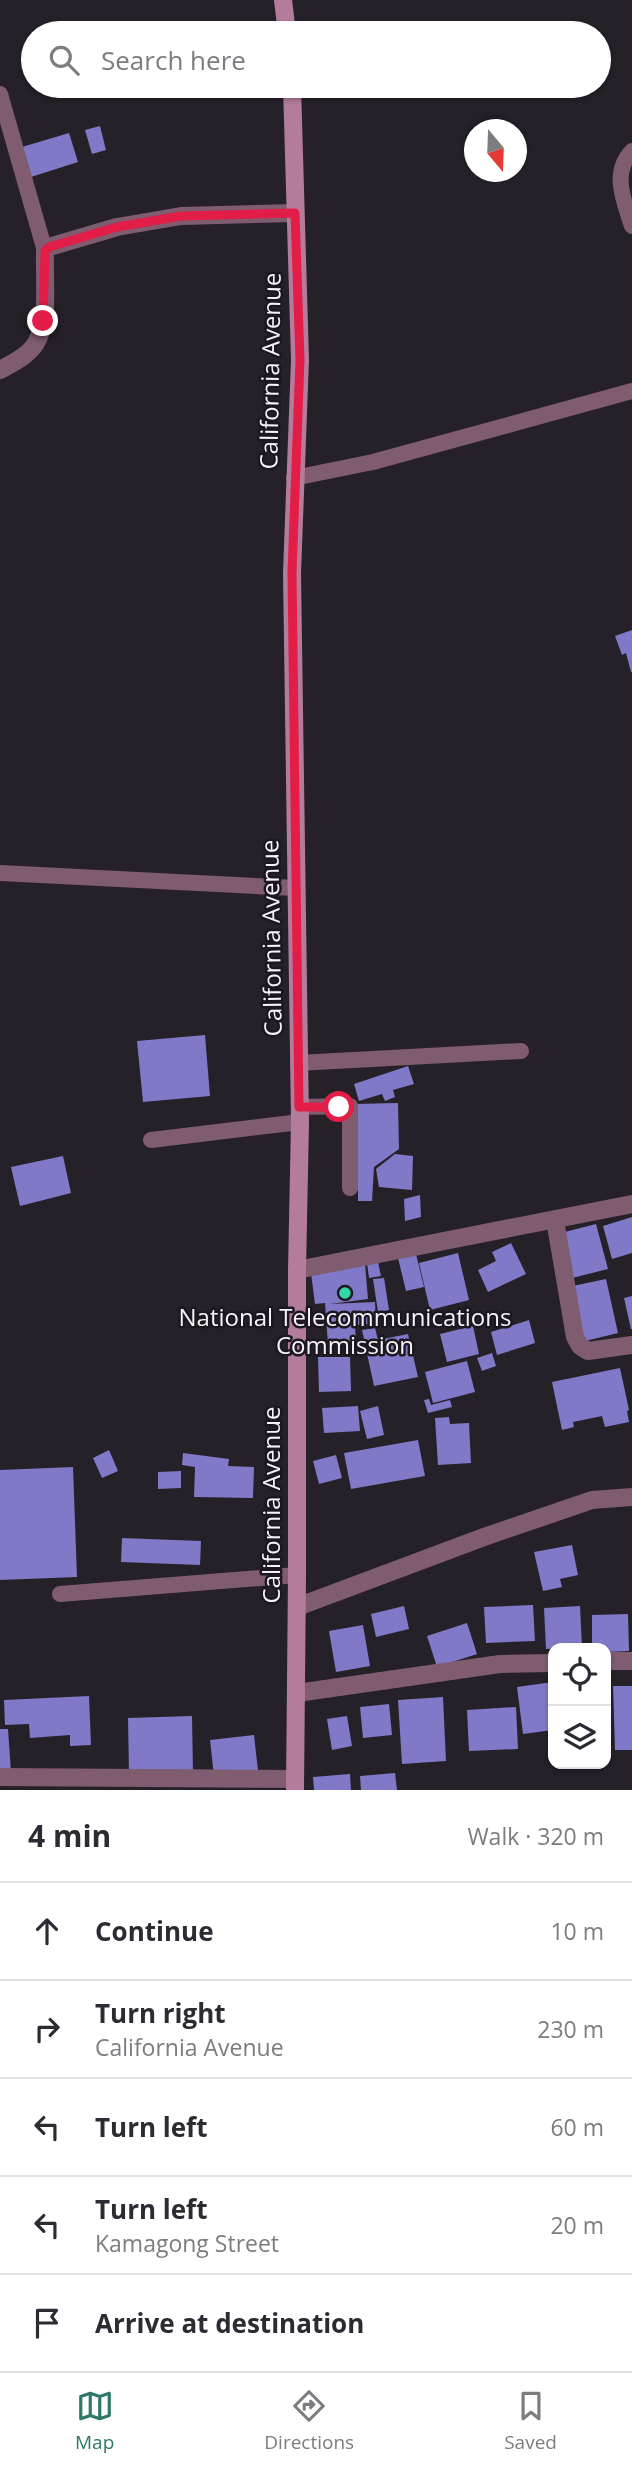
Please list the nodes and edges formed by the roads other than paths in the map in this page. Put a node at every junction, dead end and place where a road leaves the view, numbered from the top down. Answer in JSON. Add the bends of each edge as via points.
{"nodes":[{"id":1,"x":283,"y":0,"type":"edge"},
{"id":2,"x":286,"y":21,"type":"edge"},
{"id":3,"x":0,"y":94,"type":"edge"},
{"id":4,"x":292,"y":98,"type":"edge"},
{"id":5,"x":632,"y":151,"type":"edge"},
{"id":6,"x":295,"y":213,"type":"junction"},
{"id":7,"x":632,"y":226,"type":"edge"},
{"id":8,"x":45,"y":251,"type":"junction"},
{"id":9,"x":0,"y":370,"type":"edge"},
{"id":10,"x":632,"y":391,"type":"edge"},
{"id":11,"x":294,"y":478,"type":"junction"},
{"id":12,"x":0,"y":873,"type":"edge"},
{"id":13,"x":295,"y":888,"type":"junction"},
{"id":14,"x":521,"y":1051,"type":"dead end"},
{"id":15,"x":298,"y":1063,"type":"junction"},
{"id":16,"x":299,"y":1115,"type":"junction"},
{"id":17,"x":151,"y":1140,"type":"dead end"},
{"id":18,"x":350,"y":1188,"type":"dead end"},
{"id":19,"x":632,"y":1204,"type":"edge"},
{"id":20,"x":555,"y":1220,"type":"junction"},
{"id":21,"x":297,"y":1270,"type":"junction"},
{"id":22,"x":632,"y":1345,"type":"edge"},
{"id":23,"x":632,"y":1497,"type":"edge"},
{"id":24,"x":298,"y":1575,"type":"junction"},
{"id":25,"x":60,"y":1594,"type":"dead end"},
{"id":26,"x":297,"y":1607,"type":"junction"},
{"id":27,"x":611,"y":1661,"type":"edge"},
{"id":28,"x":632,"y":1661,"type":"edge"},
{"id":29,"x":548,"y":1663,"type":"edge"},
{"id":30,"x":297,"y":1693,"type":"junction"},
{"id":31,"x":0,"y":1777,"type":"edge"},
{"id":32,"x":295,"y":1785,"type":"edge"}],
"edges":[{"from":1,"to":2,"type":"street"},
{"from":3,"to":8,"type":"lane"},
{"from":4,"to":6,"type":"street","name":"California Avenue"},
{"from":5,"to":7,"type":"lane","via":[[620,176]]},
{"from":6,"to":8,"type":"street","via":[[181,216],[117,227],[54,244]]},
{"from":6,"to":11,"type":"street","name":"California Avenue","via":[[300,360]]},
{"from":8,"to":9,"type":"street","via":[[38,342]]},
{"from":10,"to":11,"type":"lane","via":[[373,462]]},
{"from":11,"to":13,"type":"street","name":"California Avenue"},
{"from":12,"to":13,"type":"lane"},
{"from":13,"to":15,"type":"street","name":"California Avenue"},
{"from":14,"to":15,"type":"lane"},
{"from":15,"to":16,"type":"street","name":"California Avenue"},
{"from":16,"to":17,"type":"lane","via":[[269,1124]]},
{"from":16,"to":18,"type":"lane","via":[[350,1106]]},
{"from":16,"to":21,"type":"street","name":"California Avenue"},
{"from":19,"to":20,"type":"street"},
{"from":20,"to":21,"type":"street"},
{"from":20,"to":22,"type":"street","via":[[580,1346],[587,1351]]},
{"from":21,"to":24,"type":"street","name":"California Avenue"},
{"from":23,"to":26,"type":"street","via":[[592,1500]]},
{"from":24,"to":25,"type":"lane"},
{"from":24,"to":26,"type":"street","name":"California Avenue"},
{"from":26,"to":30,"type":"street","name":"California Avenue"},
{"from":27,"to":28,"type":"street"},
{"from":29,"to":30,"type":"street","via":[[499,1664]]},
{"from":30,"to":32,"type":"street","name":"California Avenue"},
{"from":31,"to":32,"type":"street"}]}
